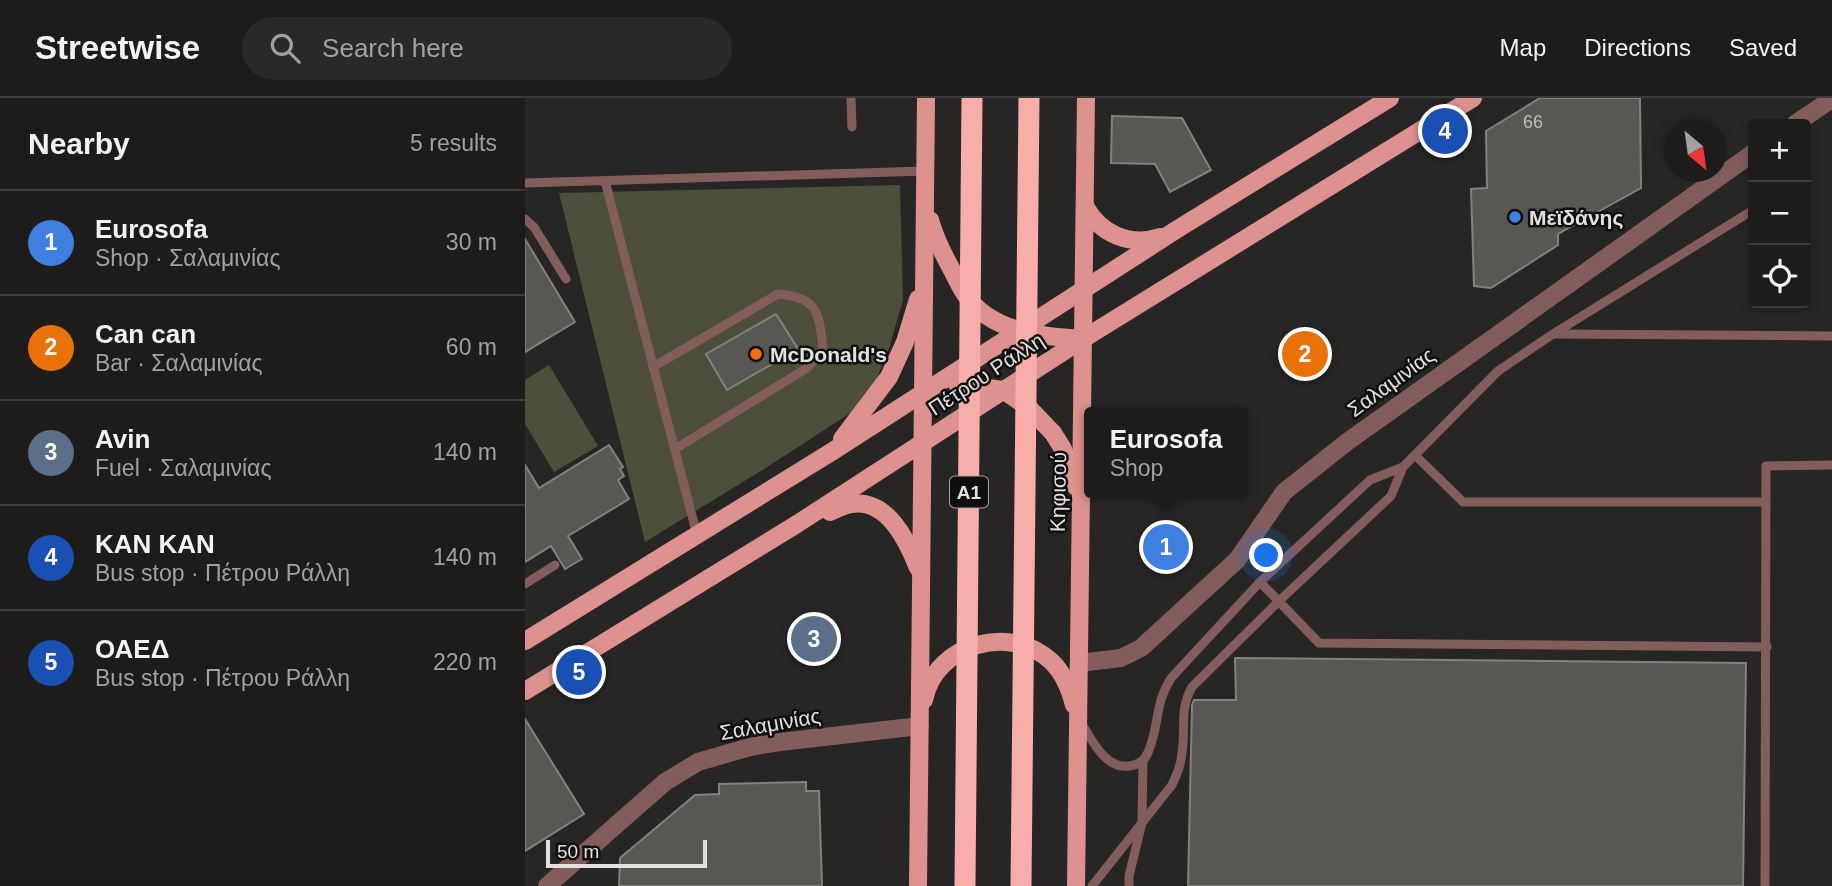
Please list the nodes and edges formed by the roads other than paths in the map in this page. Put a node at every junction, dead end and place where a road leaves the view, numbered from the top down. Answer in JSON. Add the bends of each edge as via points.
{"nodes":[{"id":1,"x":851,"y":98,"type":"edge"},
{"id":2,"x":926,"y":98,"type":"edge"},
{"id":3,"x":972,"y":98,"type":"edge"},
{"id":4,"x":1029,"y":98,"type":"edge"},
{"id":5,"x":1086,"y":98,"type":"edge"},
{"id":6,"x":1390,"y":98,"type":"edge"},
{"id":7,"x":1473,"y":98,"type":"edge"},
{"id":8,"x":1832,"y":99,"type":"edge"},
{"id":9,"x":1802,"y":119,"type":"edge"},
{"id":10,"x":852,"y":127,"type":"dead end"},
{"id":11,"x":1748,"y":156,"type":"edge"},
{"id":12,"x":925,"y":171,"type":"junction"},
{"id":13,"x":605,"y":181,"type":"junction"},
{"id":14,"x":525,"y":183,"type":"edge"},
{"id":15,"x":1085,"y":206,"type":"junction"},
{"id":16,"x":1748,"y":213,"type":"edge"},
{"id":17,"x":525,"y":219,"type":"edge"},
{"id":18,"x":1176,"y":230,"type":"junction"},
{"id":19,"x":925,"y":276,"type":"junction"},
{"id":20,"x":566,"y":279,"type":"dead end"},
{"id":21,"x":1084,"y":289,"type":"junction"},
{"id":22,"x":1019,"y":331,"type":"junction"},
{"id":23,"x":1553,"y":334,"type":"junction"},
{"id":24,"x":1832,"y":336,"type":"edge"},
{"id":25,"x":1083,"y":339,"type":"junction"},
{"id":26,"x":653,"y":366,"type":"junction"},
{"id":27,"x":1003,"y":390,"type":"junction"},
{"id":28,"x":923,"y":392,"type":"junction"},
{"id":29,"x":922,"y":443,"type":"junction"},
{"id":30,"x":675,"y":449,"type":"junction"},
{"id":31,"x":833,"y":451,"type":"junction"},
{"id":32,"x":1415,"y":455,"type":"junction"},
{"id":33,"x":1832,"y":465,"type":"edge"},
{"id":34,"x":1403,"y":467,"type":"junction"},
{"id":35,"x":1766,"y":502,"type":"junction"},
{"id":36,"x":1081,"y":503,"type":"junction"},
{"id":37,"x":797,"y":524,"type":"junction"},
{"id":38,"x":697,"y":535,"type":"junction"},
{"id":39,"x":555,"y":565,"type":"dead end"},
{"id":40,"x":1260,"y":582,"type":"junction"},
{"id":41,"x":525,"y":584,"type":"edge"},
{"id":42,"x":922,"y":594,"type":"junction"},
{"id":43,"x":1279,"y":601,"type":"junction"},
{"id":44,"x":525,"y":641,"type":"edge"},
{"id":45,"x":1767,"y":647,"type":"junction"},
{"id":46,"x":1079,"y":663,"type":"junction"},
{"id":47,"x":525,"y":691,"type":"edge"},
{"id":48,"x":1078,"y":718,"type":"junction"},
{"id":49,"x":920,"y":726,"type":"junction"},
{"id":50,"x":1143,"y":760,"type":"junction"},
{"id":51,"x":1142,"y":823,"type":"junction"},
{"id":52,"x":555,"y":883,"type":"edge"},
{"id":53,"x":918,"y":886,"type":"edge"},
{"id":54,"x":965,"y":886,"type":"edge"},
{"id":55,"x":1021,"y":886,"type":"edge"},
{"id":56,"x":1076,"y":886,"type":"edge"},
{"id":57,"x":1092,"y":886,"type":"edge"},
{"id":58,"x":1129,"y":886,"type":"edge"},
{"id":59,"x":1765,"y":886,"type":"edge"}],
"edges":[{"from":1,"to":10,"type":"lane"},
{"from":2,"to":12,"type":"main road"},
{"from":3,"to":54,"type":"highway","number":"Α1","bridge":true},
{"from":4,"to":55,"type":"highway","bridge":true},
{"from":5,"to":15,"type":"main road","name":"Κηφισού"},
{"from":6,"to":18,"type":"main road","name":"Πέτρου Ράλλη"},
{"from":7,"to":25,"type":"main road","name":"Πέτρου Ράλλη"},
{"from":8,"to":9,"type":"street"},
{"from":11,"to":46,"type":"street","name":"Σαλαμινίας","via":[[1336,450],[1284,492],[1237,560],[1141,648],[1121,658]]},
{"from":12,"to":13,"type":"lane"},
{"from":12,"to":19,"type":"main road"},
{"from":12,"to":22,"type":"main road","via":[[926,204],[934,235],[965,295],[990,318]]},
{"from":13,"to":14,"type":"lane"},
{"from":13,"to":26,"type":"lane"},
{"from":15,"to":18,"type":"main road","via":[[1104,229],[1122,238],[1139,242]]},
{"from":15,"to":21,"type":"main road","name":"Κηφισού"},
{"from":16,"to":23,"type":"lane"},
{"from":17,"to":20,"type":"lane"},
{"from":18,"to":21,"type":"main road","name":"Πέτρου Ράλλη"},
{"from":19,"to":28,"type":"main road"},
{"from":19,"to":31,"type":"main road","via":[[889,377]]},
{"from":21,"to":22,"type":"main road","name":"Πέτρου Ράλλη"},
{"from":21,"to":25,"type":"main road","name":"Κηφισού"},
{"from":22,"to":25,"type":"main road"},
{"from":22,"to":28,"type":"main road","name":"Πέτρου Ράλλη"},
{"from":23,"to":24,"type":"lane"},
{"from":23,"to":32,"type":"lane","via":[[1498,371]]},
{"from":25,"to":27,"type":"main road","name":"Πέτρου Ράλλη"},
{"from":25,"to":36,"type":"main road","name":"Κηφισού"},
{"from":26,"to":30,"type":"lane"},
{"from":26,"to":30,"type":"lane","via":[[778,294],[800,295],[813,307],[820,323],[823,349],[807,368]]},
{"from":27,"to":28,"type":"main road","via":[[954,384]]},
{"from":27,"to":29,"type":"main road","name":"Πέτρου Ράλλη"},
{"from":27,"to":36,"type":"main road","via":[[1053,433],[1070,466]]},
{"from":28,"to":29,"type":"main road"},
{"from":28,"to":31,"type":"main road","name":"Πέτρου Ράλλη"},
{"from":29,"to":37,"type":"main road","name":"Πέτρου Ράλλη"},
{"from":29,"to":42,"type":"main road"},
{"from":30,"to":38,"type":"lane"},
{"from":31,"to":38,"type":"main road","name":"Πέτρου Ράλλη"},
{"from":32,"to":34,"type":"lane"},
{"from":32,"to":35,"type":"lane","via":[[1464,502]]},
{"from":33,"to":35,"type":"lane","via":[[1766,466]]},
{"from":34,"to":40,"type":"lane","via":[[1370,480]]},
{"from":34,"to":43,"type":"lane","via":[[1391,496]]},
{"from":35,"to":45,"type":"lane"},
{"from":36,"to":46,"type":"main road","name":"Κηφισού"},
{"from":37,"to":42,"type":"main road","via":[[851,504],[878,509],[909,547]]},
{"from":37,"to":47,"type":"main road","name":"Πέτρου Ράλλη"},
{"from":38,"to":44,"type":"main road","name":"Πέτρου Ράλλη"},
{"from":39,"to":41,"type":"lane"},
{"from":40,"to":43,"type":"lane"},
{"from":40,"to":50,"type":"lane","via":[[1163,690],[1150,749]]},
{"from":42,"to":49,"type":"main road"},
{"from":43,"to":45,"type":"lane","via":[[1318,643]]},
{"from":43,"to":51,"type":"lane","via":[[1192,687],[1185,700],[1179,769]]},
{"from":45,"to":59,"type":"lane"},
{"from":46,"to":48,"type":"main road","name":"Κηφισού"},
{"from":48,"to":49,"type":"main road","via":[[1069,688],[1052,662],[1026,646],[995,641],[965,649],[940,668],[925,695]]},
{"from":48,"to":50,"type":"lane","via":[[1114,765],[1129,767]]},
{"from":48,"to":56,"type":"main road","name":"Κηφισού"},
{"from":49,"to":52,"type":"street","name":"Σαλαμινίας","via":[[780,742],[698,762],[665,782]]},
{"from":49,"to":53,"type":"main road"},
{"from":50,"to":51,"type":"lane"},
{"from":51,"to":57,"type":"lane"},
{"from":51,"to":58,"type":"lane"}]}
